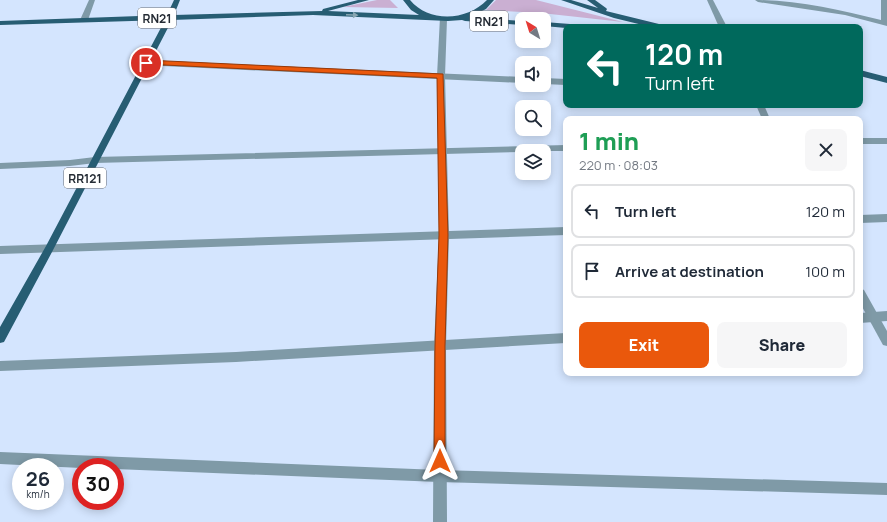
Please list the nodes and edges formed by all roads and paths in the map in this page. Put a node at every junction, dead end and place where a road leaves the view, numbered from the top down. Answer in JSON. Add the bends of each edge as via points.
{"nodes":[{"id":1,"x":92,"y":0,"type":"edge"},
{"id":2,"x":177,"y":0,"type":"edge"},
{"id":3,"x":366,"y":0,"type":"edge"},
{"id":4,"x":406,"y":0,"type":"edge"},
{"id":5,"x":491,"y":0,"type":"edge"},
{"id":6,"x":564,"y":0,"type":"edge"},
{"id":7,"x":590,"y":0,"type":"edge"},
{"id":8,"x":710,"y":0,"type":"edge"},
{"id":9,"x":758,"y":0,"type":"edge"},
{"id":10,"x":884,"y":0,"type":"edge"},
{"id":11,"x":791,"y":2,"type":"edge"},
{"id":12,"x":313,"y":13,"type":"junction"},
{"id":13,"x":616,"y":16,"type":"junction"},
{"id":14,"x":170,"y":17,"type":"junction"},
{"id":15,"x":439,"y":18,"type":"junction"},
{"id":16,"x":455,"y":19,"type":"junction"},
{"id":17,"x":84,"y":20,"type":"junction"},
{"id":18,"x":0,"y":23,"type":"edge"},
{"id":19,"x":515,"y":23,"type":"edge"},
{"id":20,"x":886,"y":23,"type":"edge"},
{"id":21,"x":648,"y":24,"type":"edge"},
{"id":22,"x":722,"y":24,"type":"edge"},
{"id":23,"x":551,"y":25,"type":"edge"},
{"id":24,"x":563,"y":25,"type":"edge"},
{"id":25,"x":146,"y":63,"type":"junction"},
{"id":26,"x":863,"y":74,"type":"edge"},
{"id":27,"x":441,"y":76,"type":"junction"},
{"id":28,"x":515,"y":80,"type":"edge"},
{"id":29,"x":887,"y":80,"type":"edge"},
{"id":30,"x":551,"y":81,"type":"edge"},
{"id":31,"x":563,"y":82,"type":"edge"},
{"id":32,"x":863,"y":141,"type":"edge"},
{"id":33,"x":887,"y":141,"type":"edge"},
{"id":34,"x":563,"y":148,"type":"edge"},
{"id":35,"x":441,"y":151,"type":"junction"},
{"id":36,"x":95,"y":160,"type":"junction"},
{"id":37,"x":0,"y":166,"type":"edge"},
{"id":38,"x":887,"y":218,"type":"edge"},
{"id":39,"x":863,"y":220,"type":"edge"},
{"id":40,"x":563,"y":231,"type":"edge"},
{"id":41,"x":444,"y":235,"type":"junction"},
{"id":42,"x":49,"y":248,"type":"junction"},
{"id":43,"x":0,"y":250,"type":"edge"},
{"id":44,"x":863,"y":299,"type":"edge"},
{"id":45,"x":887,"y":316,"type":"edge"},
{"id":46,"x":873,"y":317,"type":"junction"},
{"id":47,"x":863,"y":318,"type":"edge"},
{"id":48,"x":0,"y":338,"type":"edge"},
{"id":49,"x":563,"y":338,"type":"edge"},
{"id":50,"x":887,"y":341,"type":"edge"},
{"id":51,"x":440,"y":346,"type":"junction"},
{"id":52,"x":0,"y":366,"type":"edge"},
{"id":53,"x":0,"y":458,"type":"edge"},
{"id":54,"x":439,"y":476,"type":"junction"},
{"id":55,"x":887,"y":489,"type":"edge"},
{"id":56,"x":440,"y":522,"type":"edge"}],
"edges":[{"from":1,"to":17,"type":"street"},
{"from":2,"to":14,"type":"main road","number":"RR121"},
{"from":3,"to":12,"type":"main road","number":"RN21"},
{"from":4,"to":15,"type":"main road","number":"RN21","via":[[418,12]]},
{"from":5,"to":16,"type":"main road","number":"RN21","via":[[478,13]]},
{"from":6,"to":13,"type":"main road"},
{"from":7,"to":13,"type":"main road"},
{"from":8,"to":22,"type":"street"},
{"from":9,"to":11,"type":"street"},
{"from":10,"to":20,"type":"street"},
{"from":11,"to":20,"type":"street"},
{"from":12,"to":14,"type":"main road","number":"RN21"},
{"from":12,"to":15,"type":"main road","number":"RN21","one_way":true},
{"from":13,"to":21,"type":"main road"},
{"from":14,"to":17,"type":"main road","number":"RN21"},
{"from":14,"to":25,"type":"main road","number":"RR121"},
{"from":15,"to":16,"type":"main road","number":"RN21"},
{"from":15,"to":27,"type":"street"},
{"from":16,"to":19,"type":"main road","number":"RN21"},
{"from":17,"to":18,"type":"main road","number":"RN21"},
{"from":23,"to":24,"type":"main road"},
{"from":25,"to":27,"type":"street"},
{"from":25,"to":36,"type":"main road","number":"RR121"},
{"from":26,"to":29,"type":"main road"},
{"from":27,"to":28,"type":"street"},
{"from":27,"to":35,"type":"street"},
{"from":30,"to":31,"type":"street"},
{"from":32,"to":33,"type":"street"},
{"from":34,"to":35,"type":"street"},
{"from":35,"to":36,"type":"street"},
{"from":35,"to":41,"type":"street"},
{"from":36,"to":37,"type":"street"},
{"from":36,"to":42,"type":"main road","number":"RR121"},
{"from":38,"to":39,"type":"street"},
{"from":40,"to":41,"type":"street"},
{"from":41,"to":42,"type":"street"},
{"from":41,"to":51,"type":"street"},
{"from":42,"to":43,"type":"street"},
{"from":42,"to":48,"type":"main road","number":"RR121"},
{"from":44,"to":46,"type":"street"},
{"from":45,"to":46,"type":"street"},
{"from":46,"to":47,"type":"street"},
{"from":46,"to":50,"type":"street"},
{"from":49,"to":51,"type":"street"},
{"from":51,"to":52,"type":"street"},
{"from":51,"to":54,"type":"street"},
{"from":53,"to":54,"type":"street"},
{"from":54,"to":55,"type":"street"},
{"from":54,"to":56,"type":"street"}]}
